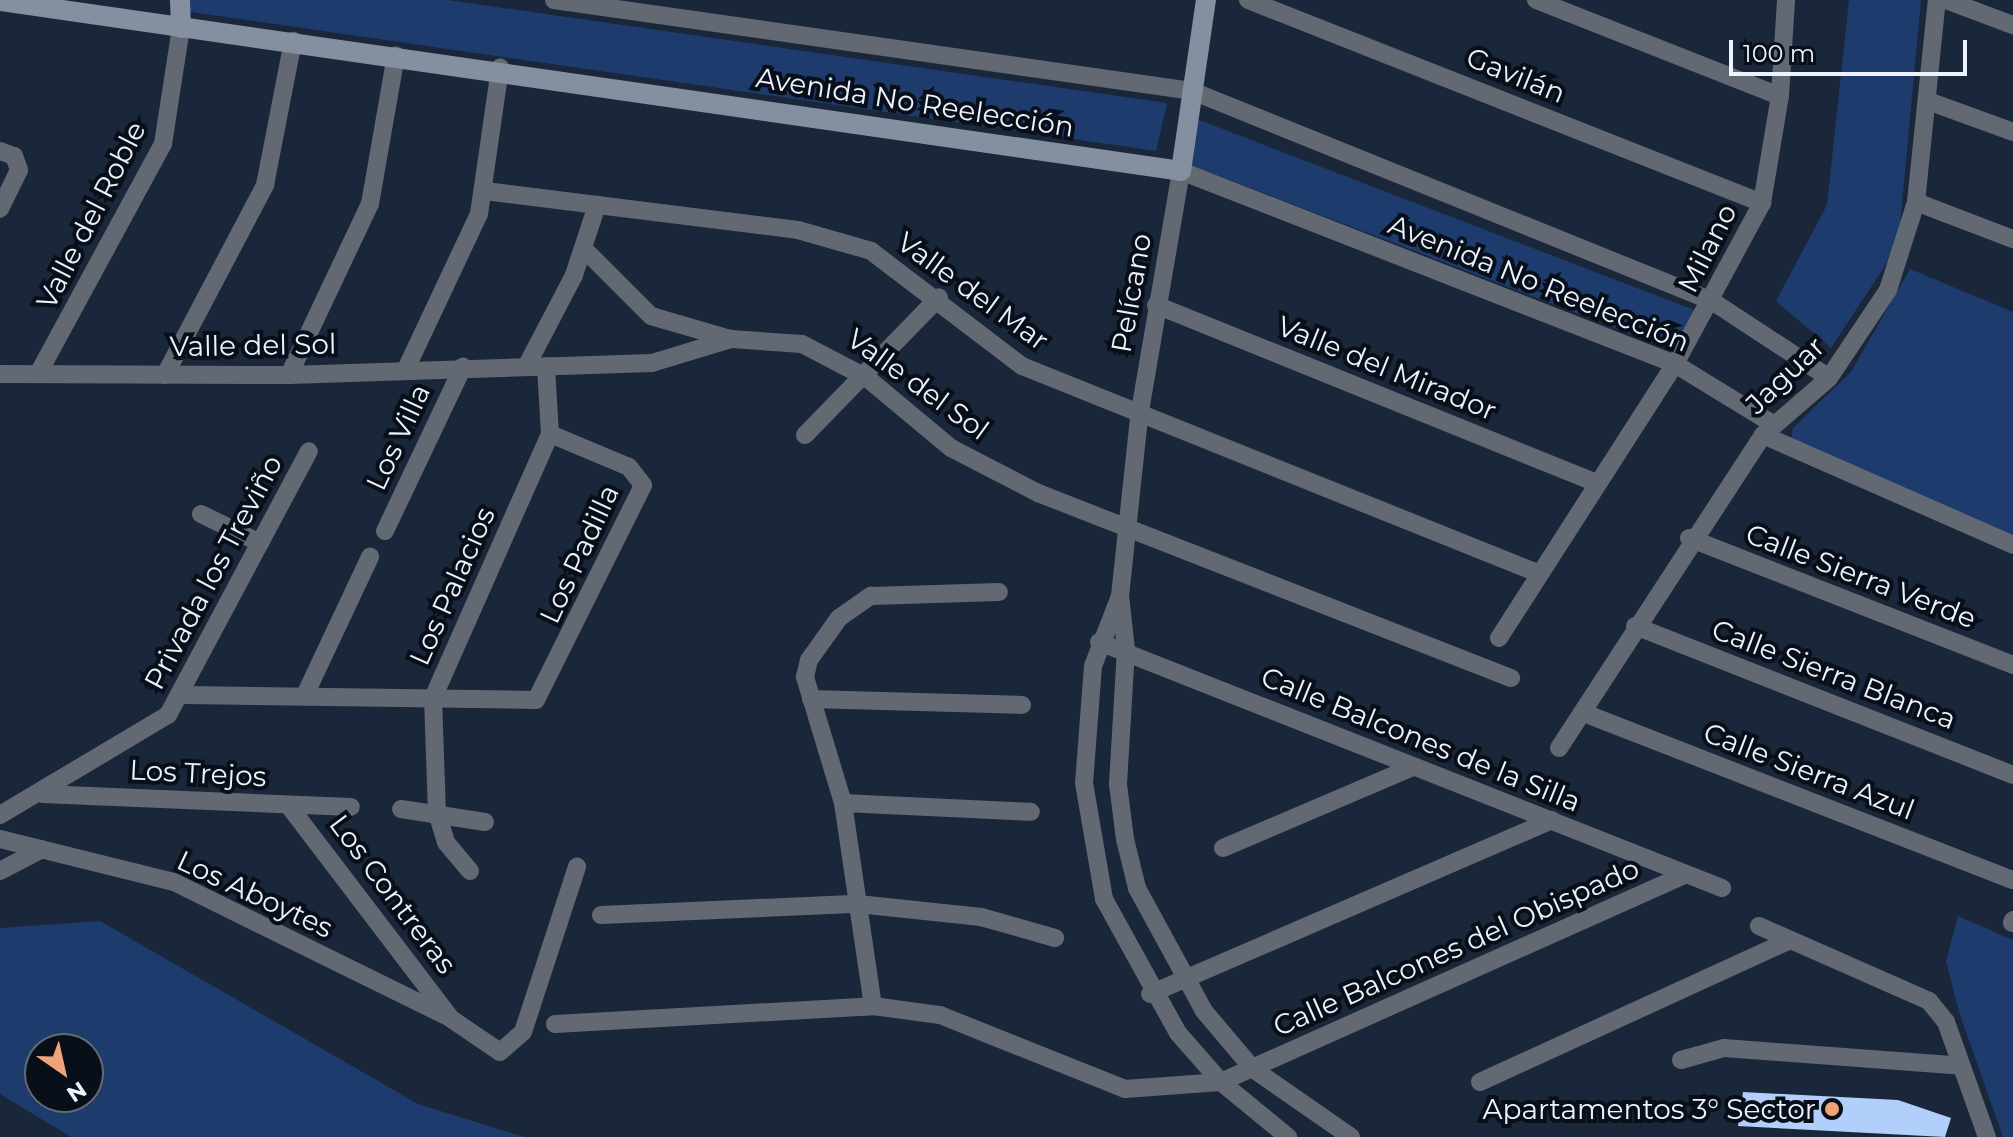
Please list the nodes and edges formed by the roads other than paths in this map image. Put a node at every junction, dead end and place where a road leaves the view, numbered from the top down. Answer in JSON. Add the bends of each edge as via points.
{"nodes":[{"id":1,"x":180,"y":0,"type":"edge"},
{"id":2,"x":554,"y":0,"type":"edge"},
{"id":3,"x":1206,"y":0,"type":"edge"},
{"id":4,"x":1248,"y":0,"type":"edge"},
{"id":5,"x":1536,"y":0,"type":"edge"},
{"id":6,"x":1786,"y":0,"type":"edge"},
{"id":7,"x":1937,"y":0,"type":"edge"},
{"id":8,"x":1946,"y":0,"type":"edge"},
{"id":9,"x":0,"y":1,"type":"edge"},
{"id":10,"x":683,"y":8,"type":"edge"},
{"id":11,"x":2013,"y":25,"type":"edge"},
{"id":12,"x":181,"y":28,"type":"junction"},
{"id":13,"x":293,"y":41,"type":"junction"},
{"id":14,"x":396,"y":55,"type":"junction"},
{"id":15,"x":500,"y":68,"type":"junction"},
{"id":16,"x":1192,"y":91,"type":"junction"},
{"id":17,"x":1780,"y":96,"type":"junction"},
{"id":18,"x":1928,"y":101,"type":"junction"},
{"id":19,"x":2013,"y":132,"type":"edge"},
{"id":20,"x":0,"y":151,"type":"edge"},
{"id":21,"x":1181,"y":171,"type":"junction"},
{"id":22,"x":485,"y":191,"type":"junction"},
{"id":23,"x":1916,"y":202,"type":"junction"},
{"id":24,"x":1762,"y":203,"type":"junction"},
{"id":25,"x":597,"y":205,"type":"junction"},
{"id":26,"x":0,"y":209,"type":"edge"},
{"id":27,"x":2013,"y":239,"type":"edge"},
{"id":28,"x":585,"y":250,"type":"junction"},
{"id":29,"x":939,"y":297,"type":"junction"},
{"id":30,"x":1712,"y":301,"type":"junction"},
{"id":31,"x":1156,"y":305,"type":"junction"},
{"id":32,"x":672,"y":325,"type":"junction"},
{"id":33,"x":731,"y":339,"type":"junction"},
{"id":34,"x":671,"y":360,"type":"junction"},
{"id":35,"x":1675,"y":364,"type":"junction"},
{"id":36,"x":546,"y":366,"type":"junction"},
{"id":37,"x":463,"y":367,"type":"junction"},
{"id":38,"x":526,"y":367,"type":"junction"},
{"id":39,"x":406,"y":369,"type":"junction"},
{"id":40,"x":0,"y":374,"type":"edge"},
{"id":41,"x":38,"y":374,"type":"junction"},
{"id":42,"x":165,"y":375,"type":"junction"},
{"id":43,"x":289,"y":375,"type":"junction"},
{"id":44,"x":867,"y":378,"type":"junction"},
{"id":45,"x":1829,"y":378,"type":"junction"},
{"id":46,"x":1139,"y":417,"type":"junction"},
{"id":47,"x":1768,"y":430,"type":"junction"},
{"id":48,"x":550,"y":434,"type":"junction"},
{"id":49,"x":805,"y":435,"type":"dead end"},
{"id":50,"x":309,"y":451,"type":"dead end"},
{"id":51,"x":1596,"y":483,"type":"junction"},
{"id":52,"x":201,"y":514,"type":"dead end"},
{"id":53,"x":1129,"y":526,"type":"junction"},
{"id":54,"x":385,"y":531,"type":"dead end"},
{"id":55,"x":1689,"y":538,"type":"junction"},
{"id":56,"x":260,"y":543,"type":"junction"},
{"id":57,"x":2013,"y":545,"type":"edge"},
{"id":58,"x":370,"y":557,"type":"dead end"},
{"id":59,"x":1540,"y":574,"type":"junction"},
{"id":60,"x":999,"y":592,"type":"dead end"},
{"id":61,"x":1120,"y":596,"type":"junction"},
{"id":62,"x":1635,"y":626,"type":"junction"},
{"id":63,"x":1499,"y":638,"type":"dead end"},
{"id":64,"x":1099,"y":642,"type":"junction"},
{"id":65,"x":1126,"y":650,"type":"junction"},
{"id":66,"x":2013,"y":665,"type":"edge"},
{"id":67,"x":1511,"y":678,"type":"dead end"},
{"id":68,"x":184,"y":695,"type":"junction"},
{"id":69,"x":305,"y":695,"type":"junction"},
{"id":70,"x":433,"y":698,"type":"junction"},
{"id":71,"x":811,"y":699,"type":"junction"},
{"id":72,"x":1022,"y":705,"type":"dead end"},
{"id":73,"x":1088,"y":706,"type":"junction"},
{"id":74,"x":1119,"y":708,"type":"junction"},
{"id":75,"x":1584,"y":713,"type":"junction"},
{"id":76,"x":1559,"y":748,"type":"dead end"},
{"id":77,"x":1413,"y":767,"type":"junction"},
{"id":78,"x":2013,"y":775,"type":"edge"},
{"id":79,"x":1084,"y":783,"type":"junction"},
{"id":80,"x":1118,"y":784,"type":"junction"},
{"id":81,"x":42,"y":794,"type":"junction"},
{"id":82,"x":843,"y":803,"type":"junction"},
{"id":83,"x":289,"y":806,"type":"junction"},
{"id":84,"x":351,"y":807,"type":"dead end"},
{"id":85,"x":401,"y":809,"type":"dead end"},
{"id":86,"x":1031,"y":812,"type":"dead end"},
{"id":87,"x":437,"y":813,"type":"junction"},
{"id":88,"x":0,"y":815,"type":"edge"},
{"id":89,"x":1552,"y":820,"type":"junction"},
{"id":90,"x":485,"y":822,"type":"dead end"},
{"id":91,"x":0,"y":839,"type":"edge"},
{"id":92,"x":1223,"y":848,"type":"dead end"},
{"id":93,"x":42,"y":849,"type":"junction"},
{"id":94,"x":577,"y":867,"type":"dead end"},
{"id":95,"x":0,"y":871,"type":"edge"},
{"id":96,"x":470,"y":871,"type":"dead end"},
{"id":97,"x":1682,"y":876,"type":"junction"},
{"id":98,"x":2013,"y":880,"type":"edge"},
{"id":99,"x":1137,"y":888,"type":"junction"},
{"id":100,"x":1722,"y":888,"type":"dead end"},
{"id":101,"x":1104,"y":899,"type":"junction"},
{"id":102,"x":858,"y":904,"type":"junction"},
{"id":103,"x":601,"y":915,"type":"dead end"},
{"id":104,"x":1759,"y":926,"type":"dead end"},
{"id":105,"x":1055,"y":938,"type":"dead end"},
{"id":106,"x":1786,"y":942,"type":"junction"},
{"id":107,"x":1182,"y":979,"type":"junction"},
{"id":108,"x":1150,"y":994,"type":"junction"},
{"id":109,"x":873,"y":1006,"type":"junction"},
{"id":110,"x":450,"y":1018,"type":"junction"},
{"id":111,"x":555,"y":1024,"type":"dead end"},
{"id":112,"x":1681,"y":1060,"type":"dead end"},
{"id":113,"x":1961,"y":1066,"type":"junction"},
{"id":114,"x":1253,"y":1069,"type":"junction"},
{"id":115,"x":1221,"y":1082,"type":"junction"},
{"id":116,"x":1480,"y":1082,"type":"dead end"},
{"id":117,"x":1295,"y":1104,"type":"junction"},
{"id":118,"x":1982,"y":1132,"type":"edge"},
{"id":119,"x":1282,"y":1133,"type":"edge"},
{"id":120,"x":1351,"y":1137,"type":"edge"}],
"edges":[{"from":1,"to":12,"type":"street"},
{"from":2,"to":10,"type":"street","name":"Avenida No Reelección"},
{"from":3,"to":16,"type":"street","name":"Pelícano"},
{"from":4,"to":24,"type":"street","name":"Gavilán"},
{"from":5,"to":17,"type":"street"},
{"from":6,"to":17,"type":"street","name":"Milano"},
{"from":7,"to":18,"type":"street","name":"Jaguar"},
{"from":8,"to":11,"type":"street"},
{"from":9,"to":12,"type":"street","name":"Avenida No Reelección"},
{"from":10,"to":16,"type":"street","name":"Avenida No Reelección"},
{"from":12,"to":13,"type":"street","name":"Avenida No Reelección"},
{"from":12,"to":41,"type":"street","name":"Valle del Roble","via":[[163,144]]},
{"from":13,"to":14,"type":"street","name":"Avenida No Reelección"},
{"from":13,"to":42,"type":"street","via":[[265,185]]},
{"from":14,"to":15,"type":"street","name":"Avenida No Reelección"},
{"from":14,"to":43,"type":"street","via":[[370,204]]},
{"from":15,"to":21,"type":"street","name":"Avenida No Reelección"},
{"from":15,"to":22,"type":"street"},
{"from":16,"to":21,"type":"street","name":"Pelícano"},
{"from":16,"to":30,"type":"street","name":"Avenida No Reelección"},
{"from":17,"to":24,"type":"street","name":"Milano"},
{"from":18,"to":19,"type":"street"},
{"from":18,"to":23,"type":"street","name":"Jaguar"},
{"from":20,"to":26,"type":"street","via":[[14,156],[19,170]]},
{"from":21,"to":31,"type":"street","name":"Pelícano"},
{"from":21,"to":35,"type":"street","name":"Avenida No Reelección"},
{"from":22,"to":25,"type":"street","name":"Valle del Mar"},
{"from":22,"to":39,"type":"street","via":[[473,235]]},
{"from":23,"to":27,"type":"street"},
{"from":23,"to":45,"type":"street","name":"Jaguar","via":[[1888,290]]},
{"from":24,"to":30,"type":"street","name":"Milano"},
{"from":25,"to":28,"type":"street"},
{"from":25,"to":29,"type":"street","name":"Valle del Mar","via":[[837,239],[891,262]]},
{"from":28,"to":32,"type":"street","via":[[633,305]]},
{"from":28,"to":38,"type":"street"},
{"from":29,"to":44,"type":"street"},
{"from":29,"to":46,"type":"street","name":"Valle del Mar","via":[[1022,366]]},
{"from":30,"to":35,"type":"street","name":"Milano"},
{"from":30,"to":45,"type":"street","name":"Avenida No Reelección"},
{"from":31,"to":46,"type":"street","name":"Pelícano"},
{"from":31,"to":51,"type":"street","name":"Valle del Mirador"},
{"from":32,"to":33,"type":"street"},
{"from":32,"to":34,"type":"street"},
{"from":33,"to":34,"type":"street","name":"Valle del Sol"},
{"from":33,"to":44,"type":"street","name":"Valle del Sol","via":[[819,348]]},
{"from":34,"to":36,"type":"street","name":"Valle del Sol"},
{"from":35,"to":47,"type":"street","name":"Avenida No Reelección"},
{"from":35,"to":51,"type":"street","name":"Milano"},
{"from":36,"to":38,"type":"street","name":"Valle del Sol"},
{"from":36,"to":48,"type":"street","name":"Los Palacios"},
{"from":37,"to":38,"type":"street","name":"Valle del Sol"},
{"from":37,"to":39,"type":"street","name":"Valle del Sol"},
{"from":37,"to":54,"type":"street","name":"Los Villa"},
{"from":39,"to":43,"type":"street","name":"Valle del Sol"},
{"from":40,"to":41,"type":"street","name":"Valle del Sol"},
{"from":41,"to":42,"type":"street","name":"Valle del Sol"},
{"from":42,"to":43,"type":"street","name":"Valle del Sol"},
{"from":44,"to":49,"type":"street"},
{"from":44,"to":53,"type":"street","name":"Valle del Sol","via":[[951,448],[1038,493]]},
{"from":45,"to":47,"type":"street","name":"Jaguar"},
{"from":46,"to":53,"type":"street","name":"Pelícano"},
{"from":46,"to":59,"type":"street","name":"Valle del Mar"},
{"from":47,"to":55,"type":"street","name":"Jaguar"},
{"from":47,"to":57,"type":"street","name":"Avenida No Reelección"},
{"from":48,"to":70,"type":"street","name":"Los Palacios"},
{"from":48,"to":70,"type":"street","name":"Los Padilla","via":[[629,467],[643,485],[536,700]]},
{"from":50,"to":56,"type":"street","name":"Privada los Treviño"},
{"from":51,"to":59,"type":"street","name":"Milano"},
{"from":52,"to":56,"type":"street"},
{"from":53,"to":61,"type":"street","name":"Pelícano"},
{"from":53,"to":67,"type":"street","name":"Valle del Sol"},
{"from":55,"to":62,"type":"street","name":"Jaguar"},
{"from":55,"to":66,"type":"street","name":"Calle Sierra Verde"},
{"from":56,"to":68,"type":"street","name":"Privada los Treviño"},
{"from":58,"to":69,"type":"street"},
{"from":59,"to":63,"type":"street","name":"Milano"},
{"from":60,"to":71,"type":"street","via":[[871,596],[820,640],[805,677]]},
{"from":61,"to":64,"type":"street","name":"Pelícano"},
{"from":61,"to":65,"type":"street","name":"Pelícano"},
{"from":62,"to":75,"type":"street","name":"Jaguar"},
{"from":62,"to":78,"type":"street","name":"Calle Sierra Blanca"},
{"from":64,"to":65,"type":"street","name":"Calle Balcones de la Silla"},
{"from":64,"to":73,"type":"street","name":"Pelícano"},
{"from":65,"to":74,"type":"street","name":"Pelícano"},
{"from":65,"to":77,"type":"street","name":"Calle Balcones de la Silla"},
{"from":68,"to":69,"type":"street"},
{"from":68,"to":81,"type":"street","name":"Privada los Treviño","via":[[150,730]]},
{"from":69,"to":70,"type":"street"},
{"from":70,"to":87,"type":"street","name":"Los Palacios"},
{"from":71,"to":72,"type":"street"},
{"from":71,"to":82,"type":"street"},
{"from":73,"to":74,"type":"street"},
{"from":73,"to":79,"type":"street","name":"Pelícano"},
{"from":74,"to":80,"type":"street","name":"Pelícano"},
{"from":75,"to":76,"type":"street","name":"Jaguar"},
{"from":75,"to":98,"type":"street","name":"Calle Sierra Azul"},
{"from":77,"to":89,"type":"street","name":"Calle Balcones de la Silla"},
{"from":77,"to":92,"type":"street"},
{"from":79,"to":80,"type":"street"},
{"from":79,"to":101,"type":"street","name":"Pelícano"},
{"from":80,"to":99,"type":"street","name":"Pelícano"},
{"from":81,"to":83,"type":"street","name":"Los Trejos"},
{"from":81,"to":88,"type":"street","name":"Privada los Treviño"},
{"from":82,"to":86,"type":"street"},
{"from":82,"to":102,"type":"street"},
{"from":83,"to":84,"type":"street","name":"Los Trejos"},
{"from":83,"to":110,"type":"street","name":"Los Contreras"},
{"from":85,"to":87,"type":"street"},
{"from":87,"to":90,"type":"street"},
{"from":87,"to":96,"type":"street","name":"Los Palacios","via":[[446,842]]},
{"from":89,"to":97,"type":"street","name":"Calle Balcones de la Silla"},
{"from":89,"to":107,"type":"street"},
{"from":91,"to":93,"type":"street","name":"Los Aboytes"},
{"from":93,"to":95,"type":"street"},
{"from":93,"to":110,"type":"street","name":"Los Aboytes","via":[[174,882]]},
{"from":94,"to":110,"type":"street","name":"Los Aboytes","via":[[523,1032],[500,1052]]},
{"from":97,"to":100,"type":"street","name":"Calle Balcones de la Silla"},
{"from":97,"to":114,"type":"street","name":"Calle Balcones del Obispado"},
{"from":99,"to":101,"type":"street"},
{"from":99,"to":107,"type":"street","name":"Pelícano"},
{"from":101,"to":108,"type":"street","name":"Pelícano"},
{"from":102,"to":103,"type":"street"},
{"from":102,"to":105,"type":"street","via":[[981,917]]},
{"from":102,"to":109,"type":"street"},
{"from":104,"to":106,"type":"street"},
{"from":106,"to":113,"type":"street","via":[[1929,1001],[1946,1022]]},
{"from":106,"to":116,"type":"street"},
{"from":107,"to":108,"type":"street"},
{"from":107,"to":114,"type":"street","name":"Pelícano"},
{"from":108,"to":115,"type":"street","name":"Pelícano"},
{"from":109,"to":111,"type":"street","name":"Calle Balcones del Obispado"},
{"from":109,"to":115,"type":"street","name":"Calle Balcones del Obispado","via":[[940,1015],[1125,1089]]},
{"from":112,"to":113,"type":"street","via":[[1724,1048]]},
{"from":113,"to":118,"type":"street"},
{"from":114,"to":115,"type":"street","name":"Calle Balcones del Obispado"},
{"from":114,"to":117,"type":"street","name":"Pelícano"},
{"from":115,"to":119,"type":"street","name":"Pelícano"},
{"from":117,"to":119,"type":"street"},
{"from":117,"to":120,"type":"street","name":"Pelícano"}]}
